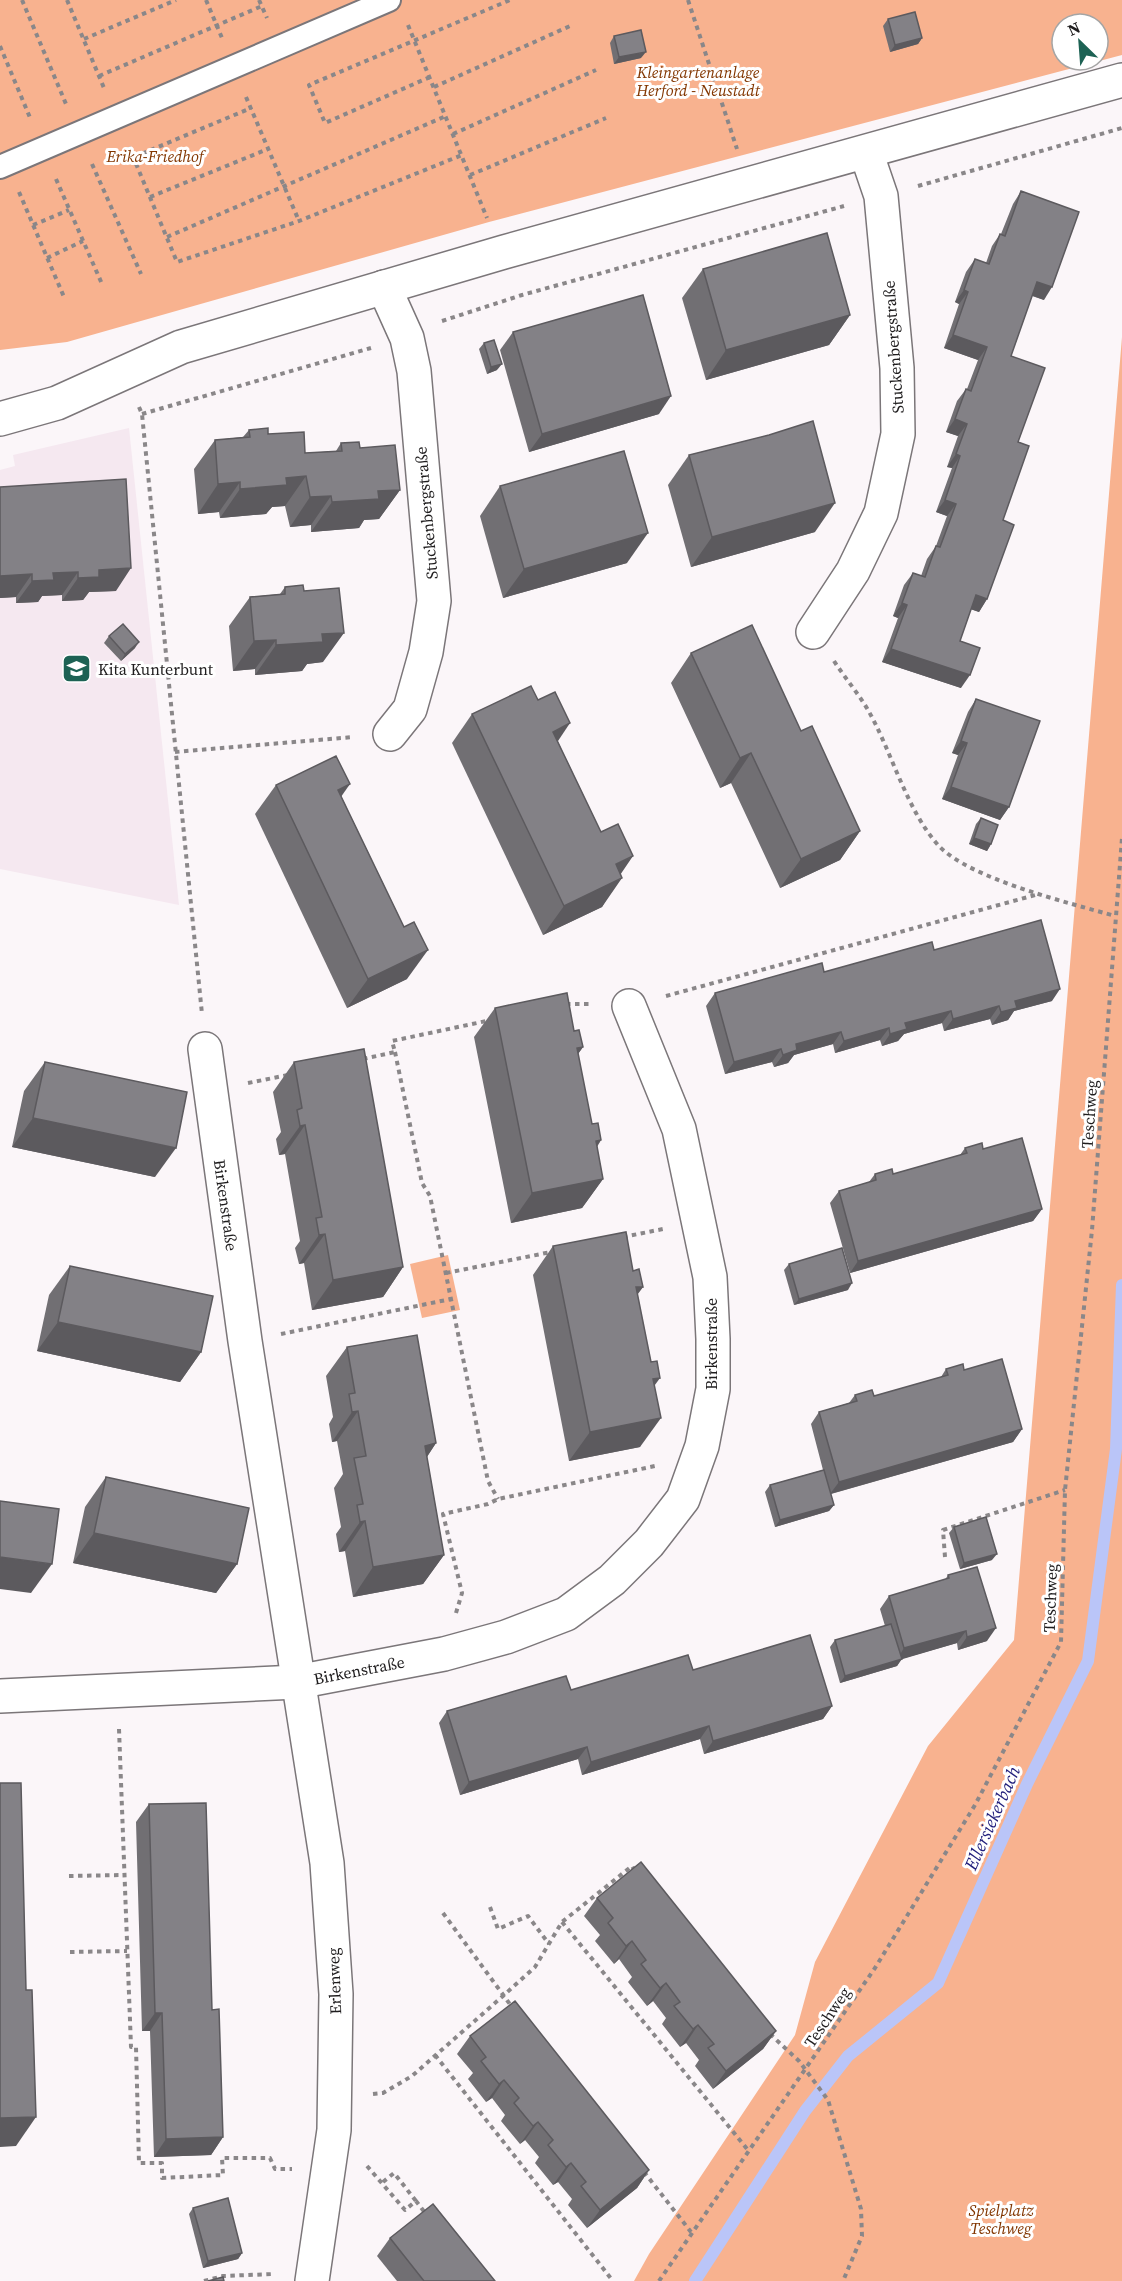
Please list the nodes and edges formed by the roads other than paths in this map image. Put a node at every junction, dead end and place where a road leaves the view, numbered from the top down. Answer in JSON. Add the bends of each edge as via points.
{"nodes":[{"id":1,"x":389,"y":0,"type":"edge"},
{"id":2,"x":1122,"y":80,"type":"edge"},
{"id":3,"x":866,"y":152,"type":"junction"},
{"id":4,"x":3,"y":166,"type":"edge"},
{"id":5,"x":384,"y":287,"type":"junction"},
{"id":6,"x":0,"y":419,"type":"edge"},
{"id":7,"x":813,"y":632,"type":"road end"},
{"id":8,"x":390,"y":734,"type":"road end"},
{"id":9,"x":629,"y":1006,"type":"road end"},
{"id":10,"x":205,"y":1049,"type":"road end"},
{"id":11,"x":297,"y":1682,"type":"junction"},
{"id":12,"x":0,"y":1696,"type":"edge"},
{"id":13,"x":313,"y":2277,"type":"edge"}],
"edges":[{"from":1,"to":4,"type":"lane"},
{"from":2,"to":3,"type":"street"},
{"from":3,"to":5,"type":"street"},
{"from":3,"to":7,"type":"street","name":"Stuckenbergstraße","via":[[881,196],[897,368],[898,434],[881,513],[853,571]]},
{"from":5,"to":6,"type":"street","via":[[181,347],[57,403]]},
{"from":5,"to":8,"type":"street","name":"Stuckenbergstraße","via":[[407,338],[414,372],[434,601],[426,652],[410,709]]},
{"from":9,"to":11,"type":"street","name":"Birkenstraße","via":[[679,1129],[710,1277],[713,1389],[702,1446],[683,1499],[649,1543],[612,1580],[566,1614],[506,1637],[444,1654]]},
{"from":10,"to":11,"type":"street","name":"Birkenstraße"},
{"from":11,"to":12,"type":"street","name":"Birkenstraße"},
{"from":11,"to":13,"type":"street","name":"Erlenweg","via":[[327,1863],[336,1994],[334,2130]]}]}
